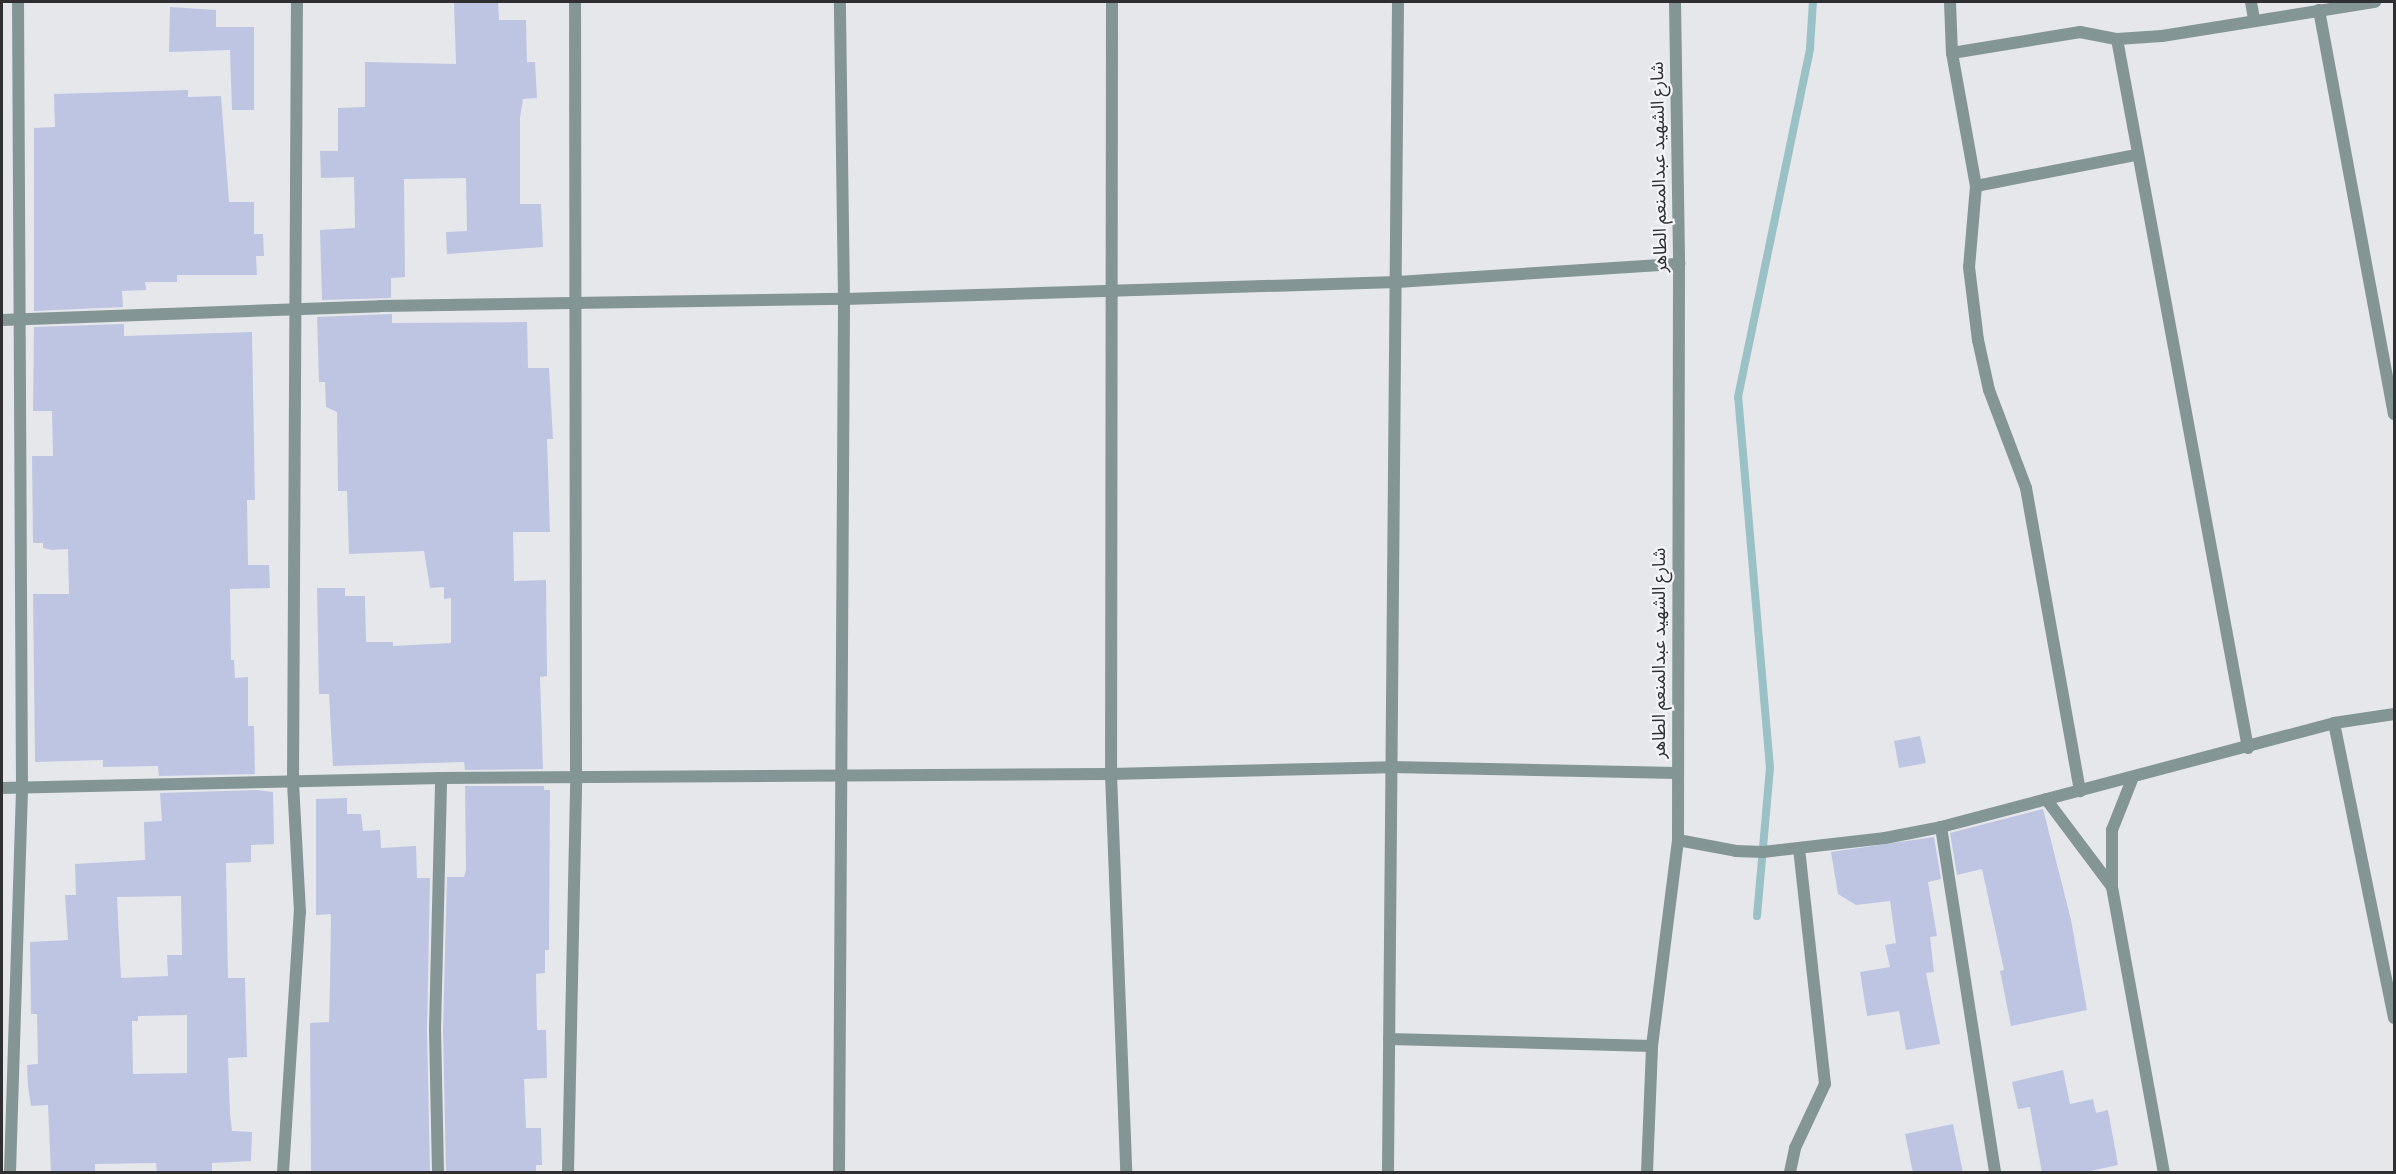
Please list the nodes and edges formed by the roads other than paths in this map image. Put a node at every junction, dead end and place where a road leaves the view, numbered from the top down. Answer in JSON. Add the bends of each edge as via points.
{"nodes":[{"id":1,"x":18,"y":2,"type":"edge"},
{"id":2,"x":297,"y":2,"type":"edge"},
{"id":3,"x":575,"y":2,"type":"edge"},
{"id":4,"x":840,"y":2,"type":"edge"},
{"id":5,"x":1112,"y":2,"type":"edge"},
{"id":6,"x":1398,"y":2,"type":"edge"},
{"id":7,"x":1675,"y":2,"type":"edge"},
{"id":8,"x":1950,"y":2,"type":"edge"},
{"id":9,"x":2251,"y":2,"type":"edge"},
{"id":10,"x":2375,"y":2,"type":"edge"},
{"id":11,"x":2319,"y":10,"type":"junction"},
{"id":12,"x":2254,"y":19,"type":"junction"},
{"id":13,"x":2117,"y":39,"type":"junction"},
{"id":14,"x":1952,"y":53,"type":"junction"},
{"id":15,"x":2135,"y":155,"type":"junction"},
{"id":16,"x":1976,"y":186,"type":"junction"},
{"id":17,"x":1679,"y":264,"type":"junction"},
{"id":18,"x":1397,"y":282,"type":"junction"},
{"id":19,"x":1111,"y":290,"type":"junction"},
{"id":20,"x":844,"y":299,"type":"junction"},
{"id":21,"x":577,"y":302,"type":"junction"},
{"id":22,"x":293,"y":309,"type":"junction"},
{"id":23,"x":18,"y":319,"type":"junction"},
{"id":24,"x":2,"y":320,"type":"edge"},
{"id":25,"x":2391,"y":377,"type":"edge"},
{"id":26,"x":2394,"y":414,"type":"edge"},
{"id":27,"x":2394,"y":714,"type":"edge"},
{"id":28,"x":2334,"y":723,"type":"junction"},
{"id":29,"x":2248,"y":748,"type":"junction"},
{"id":30,"x":1390,"y":767,"type":"junction"},
{"id":31,"x":840,"y":773,"type":"junction"},
{"id":32,"x":1676,"y":773,"type":"junction"},
{"id":33,"x":1111,"y":774,"type":"junction"},
{"id":34,"x":2133,"y":777,"type":"junction"},
{"id":35,"x":441,"y":778,"type":"junction"},
{"id":36,"x":576,"y":778,"type":"junction"},
{"id":37,"x":293,"y":783,"type":"junction"},
{"id":38,"x":2,"y":788,"type":"edge"},
{"id":39,"x":22,"y":788,"type":"junction"},
{"id":40,"x":2080,"y":790,"type":"junction"},
{"id":41,"x":2046,"y":799,"type":"junction"},
{"id":42,"x":1941,"y":827,"type":"junction"},
{"id":43,"x":1678,"y":840,"type":"junction"},
{"id":44,"x":1799,"y":849,"type":"junction"},
{"id":45,"x":2112,"y":887,"type":"junction"},
{"id":46,"x":2394,"y":1018,"type":"edge"},
{"id":47,"x":1389,"y":1039,"type":"junction"},
{"id":48,"x":1652,"y":1046,"type":"junction"},
{"id":49,"x":10,"y":1173,"type":"edge"},
{"id":50,"x":283,"y":1173,"type":"edge"},
{"id":51,"x":438,"y":1173,"type":"edge"},
{"id":52,"x":568,"y":1173,"type":"edge"},
{"id":53,"x":839,"y":1173,"type":"edge"},
{"id":54,"x":1125,"y":1173,"type":"edge"},
{"id":55,"x":1388,"y":1173,"type":"edge"},
{"id":56,"x":1647,"y":1173,"type":"edge"},
{"id":57,"x":1790,"y":1173,"type":"edge"},
{"id":58,"x":1995,"y":1173,"type":"edge"},
{"id":59,"x":2164,"y":1173,"type":"edge"}],
"edges":[{"from":1,"to":23,"type":"street"},
{"from":2,"to":22,"type":"street"},
{"from":3,"to":21,"type":"street"},
{"from":4,"to":20,"type":"street"},
{"from":5,"to":19,"type":"street"},
{"from":6,"to":18,"type":"street"},
{"from":7,"to":17,"type":"street","name":"شارع الشهيد عبدالمنعم الطاهر"},
{"from":8,"to":14,"type":"street"},
{"from":9,"to":12,"type":"street"},
{"from":10,"to":11,"type":"street"},
{"from":11,"to":12,"type":"street"},
{"from":11,"to":25,"type":"street"},
{"from":12,"to":13,"type":"street","via":[[2162,36]]},
{"from":13,"to":14,"type":"street","via":[[2080,32]]},
{"from":13,"to":15,"type":"street"},
{"from":14,"to":16,"type":"street"},
{"from":15,"to":16,"type":"street"},
{"from":15,"to":29,"type":"street"},
{"from":16,"to":40,"type":"street","via":[[1969,267],[1978,340],[1989,390],[2026,488]]},
{"from":17,"to":18,"type":"street"},
{"from":17,"to":32,"type":"street","name":"شارع الشهيد عبدالمنعم الطاهر"},
{"from":18,"to":19,"type":"street"},
{"from":18,"to":30,"type":"street"},
{"from":19,"to":20,"type":"street"},
{"from":19,"to":33,"type":"street"},
{"from":20,"to":21,"type":"street"},
{"from":20,"to":31,"type":"street"},
{"from":21,"to":22,"type":"street"},
{"from":21,"to":36,"type":"street"},
{"from":22,"to":23,"type":"street"},
{"from":22,"to":37,"type":"street"},
{"from":23,"to":24,"type":"street"},
{"from":23,"to":39,"type":"street"},
{"from":25,"to":26,"type":"street"},
{"from":27,"to":28,"type":"street"},
{"from":28,"to":29,"type":"street"},
{"from":28,"to":46,"type":"street"},
{"from":29,"to":34,"type":"street"},
{"from":30,"to":32,"type":"street"},
{"from":30,"to":33,"type":"street"},
{"from":30,"to":47,"type":"street"},
{"from":31,"to":33,"type":"street"},
{"from":31,"to":36,"type":"street"},
{"from":31,"to":53,"type":"street"},
{"from":32,"to":43,"type":"street","name":"شارع الشهيد عبدالمنعم الطاهر"},
{"from":33,"to":54,"type":"street"},
{"from":34,"to":40,"type":"street"},
{"from":34,"to":45,"type":"street","via":[[2112,830]]},
{"from":35,"to":36,"type":"street"},
{"from":35,"to":37,"type":"street"},
{"from":35,"to":51,"type":"street","via":[[435,1030]]},
{"from":36,"to":52,"type":"street"},
{"from":37,"to":39,"type":"street"},
{"from":37,"to":50,"type":"street","via":[[300,912]]},
{"from":38,"to":39,"type":"street"},
{"from":39,"to":49,"type":"street"},
{"from":40,"to":41,"type":"street"},
{"from":41,"to":42,"type":"street"},
{"from":41,"to":45,"type":"street"},
{"from":42,"to":44,"type":"street"},
{"from":42,"to":58,"type":"street"},
{"from":43,"to":44,"type":"street","via":[[1736,851]]},
{"from":43,"to":48,"type":"street","name":"شارع الشهيد عبدالمنعم الطاهر"},
{"from":44,"to":57,"type":"street","via":[[1825,1084],[1795,1148]]},
{"from":45,"to":59,"type":"street"},
{"from":47,"to":48,"type":"street"},
{"from":47,"to":55,"type":"street"},
{"from":48,"to":56,"type":"street","name":"شارع الشهيد عبدالمنعم الطاهر"}]}
